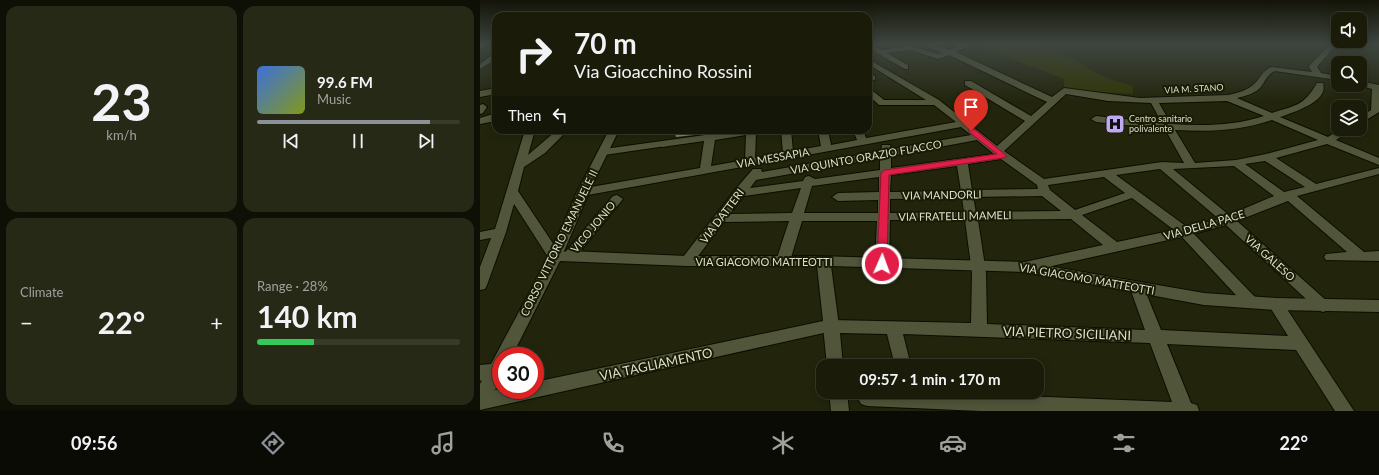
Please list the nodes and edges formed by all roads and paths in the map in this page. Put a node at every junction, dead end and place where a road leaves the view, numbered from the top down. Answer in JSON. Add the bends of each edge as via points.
{"nodes":[{"id":1,"x":899,"y":63,"type":"edge"},
{"id":2,"x":974,"y":63,"type":"edge"},
{"id":3,"x":1316,"y":63,"type":"edge"},
{"id":4,"x":872,"y":64,"type":"edge"},
{"id":5,"x":887,"y":73,"type":"junction"},
{"id":6,"x":1331,"y":79,"type":"edge"},
{"id":7,"x":1320,"y":80,"type":"junction"},
{"id":8,"x":968,"y":83,"type":"dead end"},
{"id":9,"x":1367,"y":85,"type":"edge"},
{"id":10,"x":1377,"y":87,"type":"edge"},
{"id":11,"x":492,"y":92,"type":"edge"},
{"id":12,"x":480,"y":94,"type":"edge"},
{"id":13,"x":872,"y":94,"type":"edge"},
{"id":14,"x":1228,"y":98,"type":"junction"},
{"id":15,"x":1053,"y":101,"type":"junction"},
{"id":16,"x":1154,"y":101,"type":"junction"},
{"id":17,"x":936,"y":102,"type":"junction"},
{"id":18,"x":1273,"y":116,"type":"junction"},
{"id":19,"x":1367,"y":116,"type":"edge"},
{"id":20,"x":492,"y":119,"type":"edge"},
{"id":21,"x":1096,"y":119,"type":"dead end"},
{"id":22,"x":480,"y":121,"type":"edge"},
{"id":23,"x":1032,"y":121,"type":"junction"},
{"id":24,"x":963,"y":124,"type":"junction"},
{"id":25,"x":1168,"y":127,"type":"junction"},
{"id":26,"x":529,"y":134,"type":"edge"},
{"id":27,"x":559,"y":134,"type":"edge"},
{"id":28,"x":612,"y":134,"type":"edge"},
{"id":29,"x":710,"y":134,"type":"edge"},
{"id":30,"x":751,"y":134,"type":"edge"},
{"id":31,"x":786,"y":134,"type":"edge"},
{"id":32,"x":824,"y":134,"type":"edge"},
{"id":33,"x":859,"y":134,"type":"edge"},
{"id":34,"x":1336,"y":136,"type":"edge"},
{"id":35,"x":979,"y":137,"type":"junction"},
{"id":36,"x":887,"y":138,"type":"junction"},
{"id":37,"x":1329,"y":140,"type":"junction"},
{"id":38,"x":862,"y":142,"type":"junction"},
{"id":39,"x":827,"y":149,"type":"junction"},
{"id":40,"x":604,"y":152,"type":"junction"},
{"id":41,"x":886,"y":153,"type":"junction"},
{"id":42,"x":1001,"y":153,"type":"junction"},
{"id":43,"x":788,"y":155,"type":"junction"},
{"id":44,"x":1267,"y":157,"type":"junction"},
{"id":45,"x":962,"y":162,"type":"junction"},
{"id":46,"x":1379,"y":162,"type":"edge"},
{"id":47,"x":1236,"y":163,"type":"junction"},
{"id":48,"x":1162,"y":165,"type":"junction"},
{"id":49,"x":519,"y":166,"type":"junction"},
{"id":50,"x":813,"y":166,"type":"junction"},
{"id":51,"x":1192,"y":166,"type":"junction"},
{"id":52,"x":705,"y":170,"type":"junction"},
{"id":53,"x":753,"y":170,"type":"junction"},
{"id":54,"x":1379,"y":171,"type":"edge"},
{"id":55,"x":885,"y":173,"type":"junction"},
{"id":56,"x":1107,"y":174,"type":"junction"},
{"id":57,"x":843,"y":179,"type":"junction"},
{"id":58,"x":807,"y":184,"type":"junction"},
{"id":59,"x":1043,"y":188,"type":"junction"},
{"id":60,"x":1314,"y":188,"type":"junction"},
{"id":61,"x":512,"y":191,"type":"junction"},
{"id":62,"x":583,"y":192,"type":"junction"},
{"id":63,"x":738,"y":193,"type":"junction"},
{"id":64,"x":966,"y":194,"type":"junction"},
{"id":65,"x":1134,"y":194,"type":"junction"},
{"id":66,"x":884,"y":196,"type":"junction"},
{"id":67,"x":838,"y":197,"type":"junction"},
{"id":68,"x":1286,"y":197,"type":"junction"},
{"id":69,"x":617,"y":199,"type":"dead end"},
{"id":70,"x":1071,"y":214,"type":"junction"},
{"id":71,"x":972,"y":216,"type":"junction"},
{"id":72,"x":719,"y":218,"type":"junction"},
{"id":73,"x":796,"y":218,"type":"junction"},
{"id":74,"x":833,"y":218,"type":"junction"},
{"id":75,"x":884,"y":218,"type":"junction"},
{"id":76,"x":1228,"y":220,"type":"junction"},
{"id":77,"x":500,"y":232,"type":"junction"},
{"id":78,"x":1185,"y":232,"type":"junction"},
{"id":79,"x":480,"y":236,"type":"edge"},
{"id":80,"x":1115,"y":248,"type":"junction"},
{"id":81,"x":562,"y":256,"type":"junction"},
{"id":82,"x":1360,"y":256,"type":"junction"},
{"id":83,"x":1379,"y":256,"type":"edge"},
{"id":84,"x":1331,"y":257,"type":"dead end"},
{"id":85,"x":687,"y":261,"type":"junction"},
{"id":86,"x":783,"y":261,"type":"junction"},
{"id":87,"x":824,"y":262,"type":"junction"},
{"id":88,"x":882,"y":264,"type":"junction"},
{"id":89,"x":978,"y":266,"type":"junction"},
{"id":90,"x":1025,"y":267,"type":"junction"},
{"id":91,"x":480,"y":285,"type":"edge"},
{"id":92,"x":1137,"y":288,"type":"junction"},
{"id":93,"x":1251,"y":302,"type":"junction"},
{"id":94,"x":1276,"y":304,"type":"junction"},
{"id":95,"x":1323,"y":306,"type":"junction"},
{"id":96,"x":1379,"y":306,"type":"edge"},
{"id":97,"x":831,"y":326,"type":"junction"},
{"id":98,"x":894,"y":329,"type":"junction"},
{"id":99,"x":979,"y":330,"type":"junction"},
{"id":100,"x":1157,"y":337,"type":"junction"},
{"id":101,"x":1302,"y":343,"type":"junction"},
{"id":102,"x":506,"y":347,"type":"edge"},
{"id":103,"x":834,"y":359,"type":"edge"},
{"id":104,"x":901,"y":359,"type":"edge"},
{"id":105,"x":492,"y":372,"type":"edge"},
{"id":106,"x":839,"y":399,"type":"edge"},
{"id":107,"x":924,"y":399,"type":"edge"},
{"id":108,"x":480,"y":402,"type":"edge"},
{"id":109,"x":954,"y":406,"type":"edge"},
{"id":110,"x":1033,"y":408,"type":"edge"},
{"id":111,"x":840,"y":411,"type":"edge"},
{"id":112,"x":1185,"y":411,"type":"edge"},
{"id":113,"x":1190,"y":411,"type":"edge"},
{"id":114,"x":1344,"y":411,"type":"edge"}],
"edges":[{"from":1,"to":5,"type":"street","via":[[906,67]]},
{"from":2,"to":15,"type":"street"},
{"from":3,"to":7,"type":"street","via":[[1313,67]]},
{"from":4,"to":5,"type":"street"},
{"from":5,"to":17,"type":"street"},
{"from":6,"to":7,"type":"street","name":"VIA M. STANO"},
{"from":7,"to":14,"type":"street","name":"VIA M. STANO","via":[[1274,69],[1268,71],[1256,87],[1244,94]]},
{"from":7,"to":18,"type":"street","via":[[1319,91],[1312,101]]},
{"from":8,"to":23,"type":"street"},
{"from":9,"to":10,"type":"street"},
{"from":10,"to":19,"type":"street","via":[[1375,111]]},
{"from":11,"to":12,"type":"street"},
{"from":13,"to":17,"type":"street","via":[[882,103]]},
{"from":14,"to":16,"type":"street","name":"VIA M. STANO"},
{"from":14,"to":18,"type":"street"},
{"from":15,"to":16,"type":"street","name":"VIA M. STANO","via":[[1064,90],[1108,98]]},
{"from":15,"to":23,"type":"street"},
{"from":16,"to":25,"type":"street"},
{"from":17,"to":24,"type":"street"},
{"from":18,"to":25,"type":"street","via":[[1242,125]]},
{"from":18,"to":37,"type":"street"},
{"from":20,"to":22,"type":"street"},
{"from":21,"to":25,"type":"street"},
{"from":23,"to":42,"type":"street"},
{"from":24,"to":35,"type":"street"},
{"from":24,"to":36,"type":"street","name":"VIA MESSAPIA","via":[[909,130]]},
{"from":25,"to":51,"type":"street"},
{"from":26,"to":49,"type":"street"},
{"from":27,"to":49,"type":"street","via":[[541,151]]},
{"from":28,"to":40,"type":"street","name":"CORSO VITTORIO EMANUELE II"},
{"from":29,"to":40,"type":"street"},
{"from":29,"to":52,"type":"street"},
{"from":30,"to":53,"type":"street"},
{"from":31,"to":43,"type":"street"},
{"from":32,"to":39,"type":"street"},
{"from":33,"to":38,"type":"street"},
{"from":34,"to":37,"type":"street","name":"VIA MANDORLI"},
{"from":35,"to":41,"type":"street","name":"VIA QUINTO ORAZIO FLACCO"},
{"from":35,"to":42,"type":"street"},
{"from":36,"to":38,"type":"street","name":"VIA MESSAPIA"},
{"from":36,"to":41,"type":"street"},
{"from":37,"to":44,"type":"street","name":"VIA MANDORLI"},
{"from":37,"to":46,"type":"street"},
{"from":38,"to":39,"type":"street","name":"VIA MESSAPIA"},
{"from":39,"to":43,"type":"street","name":"VIA MESSAPIA"},
{"from":40,"to":62,"type":"street","name":"CORSO VITTORIO EMANUELE II"},
{"from":41,"to":50,"type":"street","name":"VIA QUINTO ORAZIO FLACCO"},
{"from":41,"to":55,"type":"street"},
{"from":42,"to":45,"type":"street"},
{"from":42,"to":59,"type":"street"},
{"from":43,"to":53,"type":"street","name":"VIA MESSAPIA"},
{"from":44,"to":47,"type":"street","name":"VIA MANDORLI"},
{"from":44,"to":60,"type":"street"},
{"from":45,"to":55,"type":"street"},
{"from":45,"to":64,"type":"street"},
{"from":47,"to":51,"type":"street","name":"VIA MANDORLI"},
{"from":47,"to":68,"type":"street"},
{"from":48,"to":51,"type":"street","name":"VIA MANDORLI"},
{"from":48,"to":56,"type":"street","name":"VIA MANDORLI"},
{"from":48,"to":76,"type":"street","name":"VIA GALESO"},
{"from":49,"to":61,"type":"street"},
{"from":50,"to":53,"type":"street","name":"VIA QUINTO ORAZIO FLACCO"},
{"from":50,"to":58,"type":"street"},
{"from":52,"to":53,"type":"street","name":"VIA MESSAPIA"},
{"from":52,"to":62,"type":"street","name":"VIA MESSAPIA"},
{"from":53,"to":63,"type":"street","name":"VIA DATTERI"},
{"from":54,"to":60,"type":"street","name":"VIA DELLA PACE"},
{"from":55,"to":57,"type":"street"},
{"from":55,"to":66,"type":"street"},
{"from":56,"to":59,"type":"street","name":"VIA MANDORLI"},
{"from":56,"to":65,"type":"street"},
{"from":57,"to":58,"type":"street"},
{"from":57,"to":67,"type":"street"},
{"from":58,"to":63,"type":"street"},
{"from":58,"to":73,"type":"street"},
{"from":59,"to":64,"type":"street","name":"VIA MANDORLI"},
{"from":59,"to":70,"type":"street"},
{"from":60,"to":68,"type":"street","name":"VIA DELLA PACE"},
{"from":61,"to":77,"type":"street"},
{"from":61,"to":81,"type":"street"},
{"from":62,"to":81,"type":"street","name":"CORSO VITTORIO EMANUELE II"},
{"from":63,"to":72,"type":"street","name":"VIA DATTERI"},
{"from":64,"to":66,"type":"street","name":"VIA MANDORLI"},
{"from":64,"to":71,"type":"street"},
{"from":65,"to":70,"type":"street","name":"VIA FRATELLI MAMELI"},
{"from":65,"to":78,"type":"street"},
{"from":66,"to":67,"type":"street","name":"VIA MANDORLI"},
{"from":66,"to":75,"type":"street"},
{"from":67,"to":74,"type":"street"},
{"from":68,"to":76,"type":"street","name":"VIA DELLA PACE"},
{"from":68,"to":82,"type":"street"},
{"from":69,"to":81,"type":"street","name":"VICO JONIO","via":[[583,238]]},
{"from":70,"to":71,"type":"street","name":"VIA FRATELLI MAMELI"},
{"from":70,"to":80,"type":"street"},
{"from":71,"to":75,"type":"street","name":"VIA FRATELLI MAMELI"},
{"from":71,"to":89,"type":"street"},
{"from":72,"to":73,"type":"street","name":"VIA FRATELLI MAMELI"},
{"from":72,"to":85,"type":"street","name":"VIA DATTERI"},
{"from":73,"to":74,"type":"street","name":"VIA FRATELLI MAMELI"},
{"from":73,"to":86,"type":"street"},
{"from":74,"to":75,"type":"street","name":"VIA FRATELLI MAMELI"},
{"from":75,"to":88,"type":"street"},
{"from":76,"to":78,"type":"street","name":"VIA DELLA PACE"},
{"from":76,"to":95,"type":"street","name":"VIA GALESO"},
{"from":77,"to":79,"type":"street"},
{"from":77,"to":91,"type":"street"},
{"from":78,"to":80,"type":"street","name":"VIA DELLA PACE"},
{"from":78,"to":93,"type":"street"},
{"from":80,"to":90,"type":"street","name":"VIA DELLA PACE"},
{"from":81,"to":85,"type":"street","name":"VIA GIACOMO MATTEOTTI"},
{"from":81,"to":102,"type":"street","name":"CORSO VITTORIO EMANUELE II"},
{"from":82,"to":83,"type":"street"},
{"from":82,"to":84,"type":"street"},
{"from":85,"to":86,"type":"street","name":"VIA GIACOMO MATTEOTTI"},
{"from":86,"to":87,"type":"street","name":"VIA GIACOMO MATTEOTTI"},
{"from":87,"to":88,"type":"street","name":"VIA GIACOMO MATTEOTTI"},
{"from":87,"to":97,"type":"street"},
{"from":88,"to":89,"type":"street","name":"VIA GIACOMO MATTEOTTI"},
{"from":89,"to":90,"type":"street","name":"VIA GIACOMO MATTEOTTI"},
{"from":89,"to":99,"type":"street"},
{"from":90,"to":92,"type":"street","name":"VIA GIACOMO MATTEOTTI"},
{"from":92,"to":93,"type":"street","name":"VIA GIACOMO MATTEOTTI","via":[[1204,299]]},
{"from":92,"to":100,"type":"street"},
{"from":93,"to":94,"type":"street","name":"VIA GIACOMO MATTEOTTI"},
{"from":94,"to":95,"type":"street","name":"VIA GIACOMO MATTEOTTI"},
{"from":94,"to":101,"type":"street"},
{"from":95,"to":96,"type":"street","name":"VIA GIACOMO MATTEOTTI"},
{"from":97,"to":98,"type":"street","name":"VIA PIETRO SICILIANI"},
{"from":97,"to":103,"type":"street"},
{"from":97,"to":108,"type":"street","name":"VIA TAGLIAMENTO"},
{"from":98,"to":99,"type":"street","name":"VIA PIETRO SICILIANI"},
{"from":98,"to":104,"type":"street"},
{"from":99,"to":100,"type":"street","name":"VIA PIETRO SICILIANI"},
{"from":100,"to":101,"type":"street","name":"VIA PIETRO SICILIANI"},
{"from":100,"to":112,"type":"street"},
{"from":101,"to":114,"type":"street"},
{"from":105,"to":108,"type":"street","name":"CORSO VITTORIO EMANUELE II"},
{"from":106,"to":111,"type":"street"},
{"from":107,"to":109,"type":"street"},
{"from":109,"to":110,"type":"street"},
{"from":110,"to":112,"type":"street"},
{"from":112,"to":113,"type":"street"}]}
